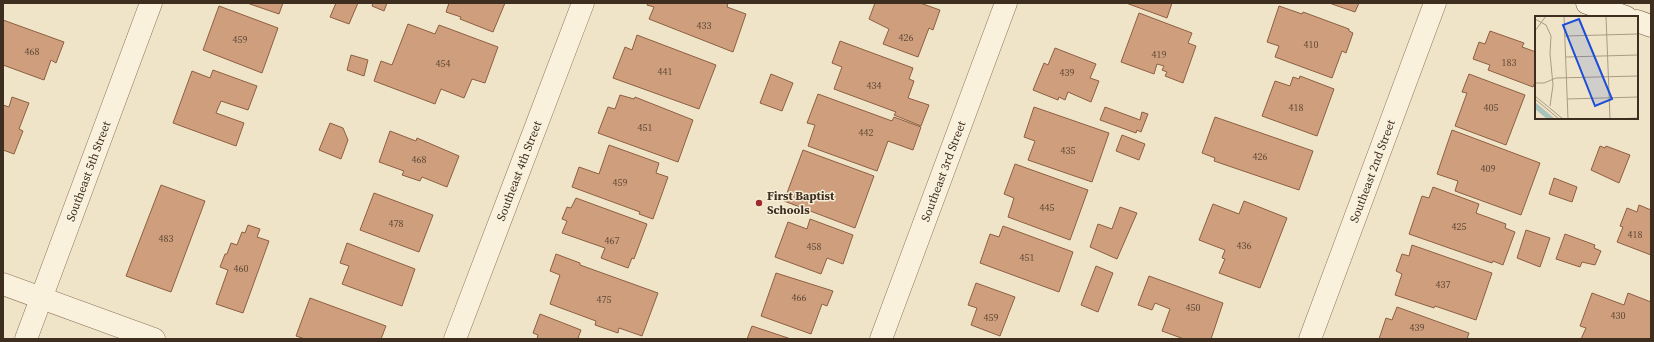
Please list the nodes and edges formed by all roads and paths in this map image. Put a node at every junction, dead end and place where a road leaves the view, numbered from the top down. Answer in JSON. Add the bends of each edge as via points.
{"nodes":[{"id":1,"x":151,"y":3,"type":"edge"},
{"id":2,"x":583,"y":3,"type":"edge"},
{"id":3,"x":1006,"y":3,"type":"edge"},
{"id":4,"x":1435,"y":3,"type":"edge"},
{"id":5,"x":1587,"y":3,"type":"edge"},
{"id":6,"x":1623,"y":16,"type":"edge"},
{"id":7,"x":1638,"y":21,"type":"edge"},
{"id":8,"x":1651,"y":26,"type":"edge"},
{"id":9,"x":3,"y":284,"type":"edge"},
{"id":10,"x":42,"y":298,"type":"junction"},
{"id":11,"x":26,"y":339,"type":"edge"},
{"id":12,"x":154,"y":339,"type":"edge"},
{"id":13,"x":455,"y":339,"type":"edge"},
{"id":14,"x":881,"y":339,"type":"edge"},
{"id":15,"x":1310,"y":339,"type":"edge"}],
"edges":[{"from":1,"to":10,"type":"street","name":"Southeast 5th Street"},
{"from":2,"to":13,"type":"street","name":"Southeast 4th Street"},
{"from":3,"to":14,"type":"street","name":"Southeast 3rd Street"},
{"from":4,"to":15,"type":"street","name":"Southeast 2nd Street"},
{"from":5,"to":6,"type":"street"},
{"from":7,"to":8,"type":"street"},
{"from":9,"to":10,"type":"street"},
{"from":10,"to":11,"type":"street","name":"Southeast 5th Street"},
{"from":10,"to":12,"type":"street"}]}
